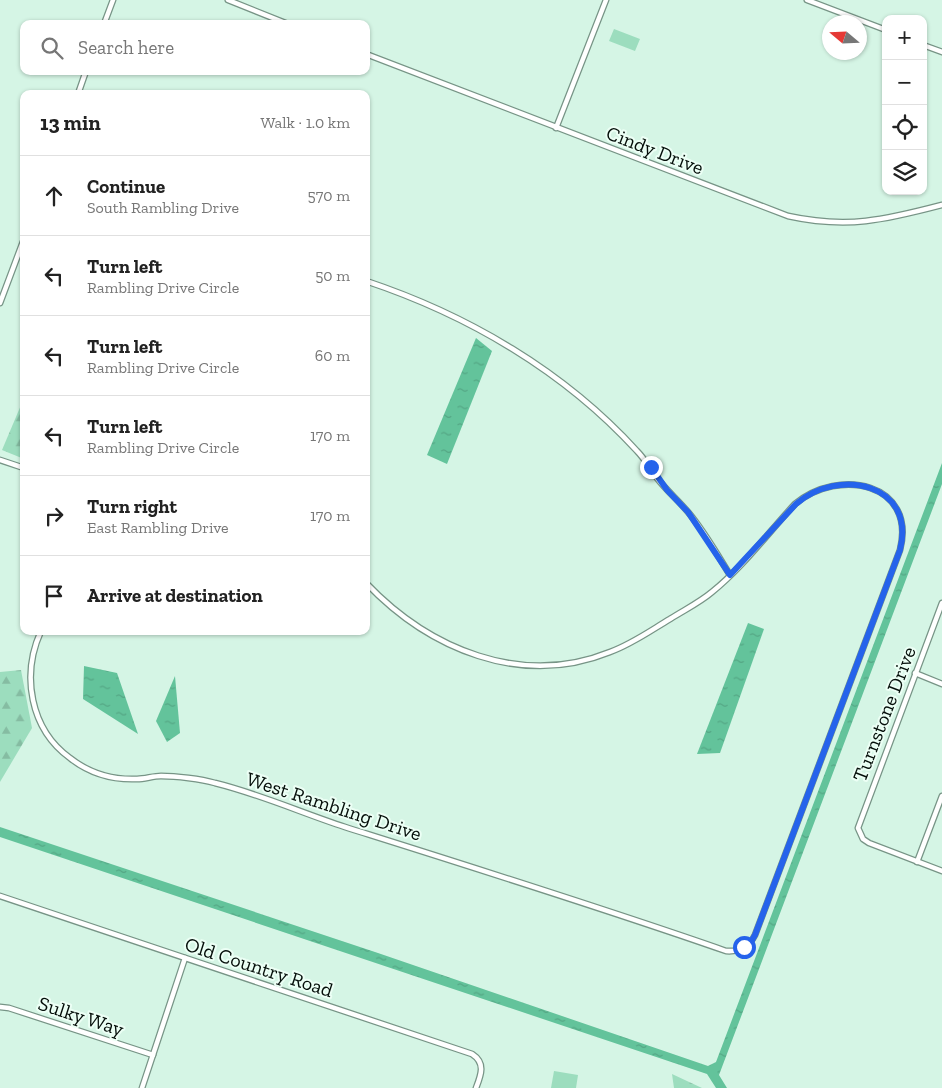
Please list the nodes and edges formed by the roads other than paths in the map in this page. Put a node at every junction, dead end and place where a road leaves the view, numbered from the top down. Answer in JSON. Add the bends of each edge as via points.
{"nodes":[{"id":1,"x":113,"y":0,"type":"edge"},
{"id":2,"x":228,"y":0,"type":"edge"},
{"id":3,"x":606,"y":0,"type":"edge"},
{"id":4,"x":807,"y":0,"type":"edge"},
{"id":5,"x":106,"y":20,"type":"edge"},
{"id":6,"x":278,"y":20,"type":"edge"},
{"id":7,"x":882,"y":28,"type":"edge"},
{"id":8,"x":927,"y":46,"type":"edge"},
{"id":9,"x":942,"y":52,"type":"edge"},
{"id":10,"x":370,"y":56,"type":"edge"},
{"id":11,"x":85,"y":75,"type":"edge"},
{"id":12,"x":79,"y":90,"type":"edge"},
{"id":13,"x":556,"y":128,"type":"junction"},
{"id":14,"x":942,"y":205,"type":"edge"},
{"id":15,"x":20,"y":250,"type":"edge"},
{"id":16,"x":370,"y":281,"type":"edge"},
{"id":17,"x":0,"y":303,"type":"edge"},
{"id":18,"x":0,"y":460,"type":"edge"},
{"id":19,"x":20,"y":467,"type":"edge"},
{"id":20,"x":730,"y":575,"type":"junction"},
{"id":21,"x":370,"y":587,"type":"edge"},
{"id":22,"x":942,"y":603,"type":"edge"},
{"id":23,"x":941,"y":610,"type":"edge"},
{"id":24,"x":40,"y":635,"type":"edge"},
{"id":25,"x":915,"y":674,"type":"junction"},
{"id":26,"x":942,"y":684,"type":"edge"},
{"id":27,"x":942,"y":796,"type":"edge"},
{"id":28,"x":917,"y":862,"type":"junction"},
{"id":29,"x":942,"y":871,"type":"edge"},
{"id":30,"x":0,"y":896,"type":"edge"},
{"id":31,"x":185,"y":958,"type":"junction"},
{"id":32,"x":0,"y":1007,"type":"edge"},
{"id":33,"x":152,"y":1055,"type":"junction"},
{"id":34,"x":142,"y":1088,"type":"edge"},
{"id":35,"x":476,"y":1088,"type":"edge"}],
"edges":[{"from":1,"to":5,"type":"street"},
{"from":2,"to":6,"type":"street"},
{"from":3,"to":13,"type":"street"},
{"from":4,"to":7,"type":"street"},
{"from":8,"to":9,"type":"street"},
{"from":10,"to":13,"type":"street","name":"Cindy Drive"},
{"from":11,"to":12,"type":"street"},
{"from":13,"to":14,"type":"street","name":"Cindy Drive","via":[[772,212],[804,220],[870,222]]},
{"from":15,"to":17,"type":"street"},
{"from":16,"to":20,"type":"street","via":[[471,324],[576,394],[638,452],[688,512]]},
{"from":18,"to":19,"type":"street"},
{"from":20,"to":21,"type":"street","via":[[705,597],[636,640],[610,653],[557,666],[509,663],[460,650],[414,624]]},
{"from":20,"to":24,"type":"street","name":"West Rambling Drive","via":[[796,504],[819,489],[838,484],[870,488],[887,498],[898,512],[903,531],[900,550],[755,935],[748,945],[730,951],[215,783],[161,776],[122,779],[86,769],[59,749],[36,712],[30,668]]},
{"from":22,"to":23,"type":"street","name":"Turnstone Drive"},
{"from":23,"to":25,"type":"street","name":"Turnstone Drive"},
{"from":25,"to":26,"type":"street"},
{"from":25,"to":28,"type":"street","name":"Turnstone Drive","via":[[859,824],[860,836],[869,844]]},
{"from":27,"to":28,"type":"street"},
{"from":28,"to":29,"type":"street"},
{"from":30,"to":31,"type":"street","name":"Old Country Road"},
{"from":31,"to":33,"type":"street"},
{"from":31,"to":35,"type":"street","name":"Old Country Road","via":[[472,1054],[482,1066]]},
{"from":32,"to":33,"type":"street","name":"Sulky Way"},
{"from":33,"to":34,"type":"street"}]}
